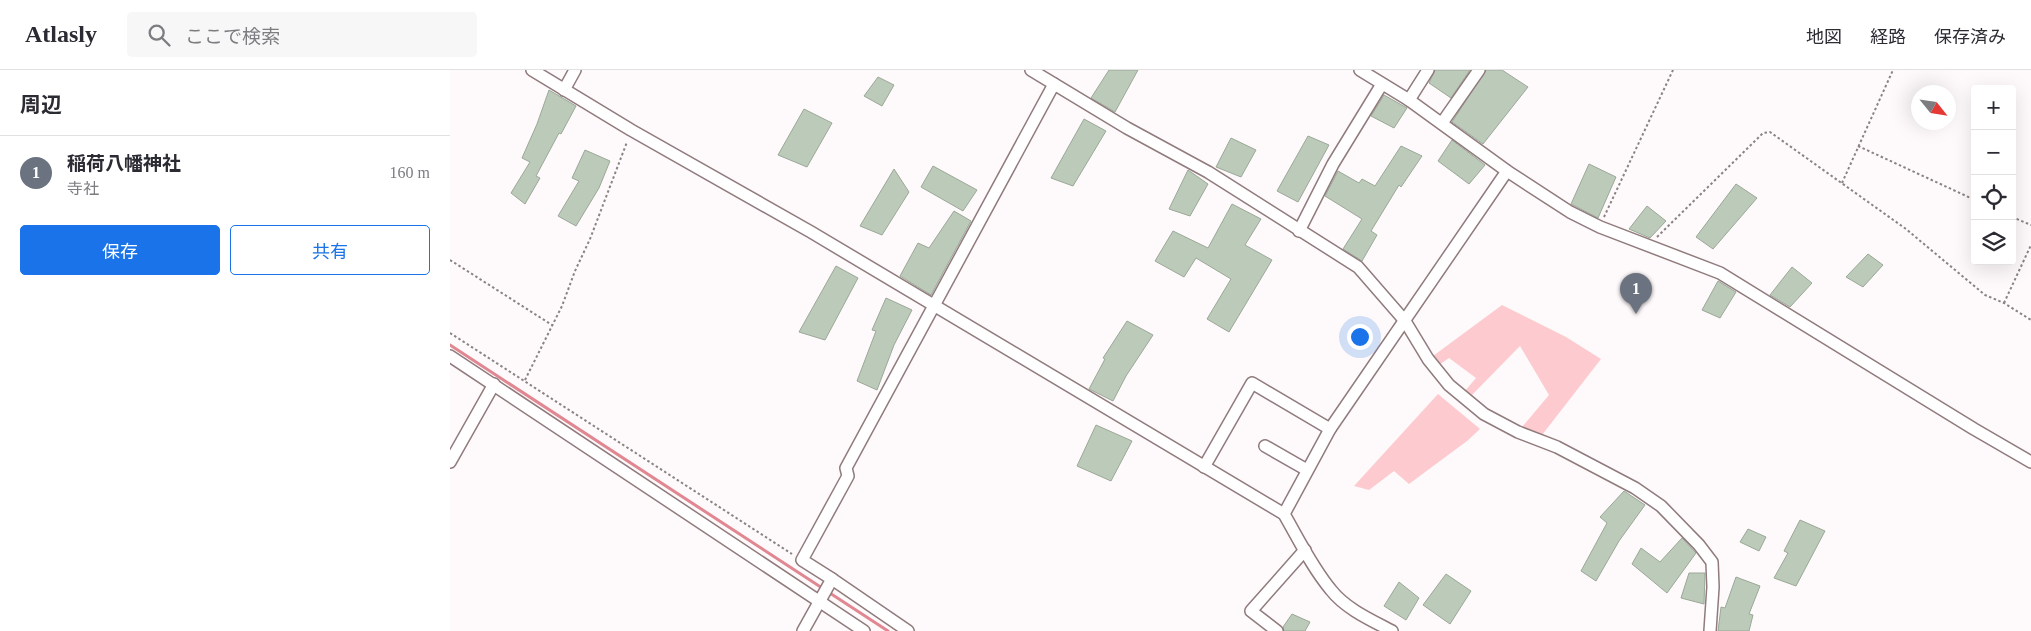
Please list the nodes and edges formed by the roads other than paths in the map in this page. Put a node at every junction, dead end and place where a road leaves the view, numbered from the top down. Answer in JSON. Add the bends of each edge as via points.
{"nodes":[{"id":1,"x":532,"y":70,"type":"edge"},
{"id":2,"x":576,"y":70,"type":"edge"},
{"id":3,"x":1031,"y":70,"type":"edge"},
{"id":4,"x":1360,"y":70,"type":"edge"},
{"id":5,"x":1428,"y":70,"type":"edge"},
{"id":6,"x":1479,"y":70,"type":"edge"},
{"id":7,"x":1054,"y":84,"type":"junction"},
{"id":8,"x":1382,"y":84,"type":"junction"},
{"id":9,"x":564,"y":90,"type":"junction"},
{"id":10,"x":1409,"y":100,"type":"junction"},
{"id":11,"x":1442,"y":123,"type":"junction"},
{"id":12,"x":1507,"y":171,"type":"junction"},
{"id":13,"x":1300,"y":231,"type":"junction"},
{"id":14,"x":934,"y":305,"type":"junction"},
{"id":15,"x":1405,"y":321,"type":"junction"},
{"id":16,"x":450,"y":356,"type":"edge"},
{"id":17,"x":494,"y":384,"type":"junction"},
{"id":18,"x":1330,"y":429,"type":"junction"},
{"id":19,"x":1265,"y":446,"type":"dead end"},
{"id":20,"x":450,"y":462,"type":"edge"},
{"id":21,"x":2031,"y":462,"type":"edge"},
{"id":22,"x":1204,"y":467,"type":"junction"},
{"id":23,"x":1307,"y":470,"type":"junction"},
{"id":24,"x":1284,"y":514,"type":"junction"},
{"id":25,"x":1304,"y":550,"type":"junction"},
{"id":26,"x":831,"y":582,"type":"junction"},
{"id":27,"x":821,"y":599,"type":"junction"},
{"id":28,"x":803,"y":631,"type":"edge"},
{"id":29,"x":864,"y":631,"type":"edge"},
{"id":30,"x":908,"y":631,"type":"edge"},
{"id":31,"x":1277,"y":631,"type":"edge"},
{"id":32,"x":1392,"y":631,"type":"edge"},
{"id":33,"x":1710,"y":631,"type":"edge"}],
"edges":[{"from":1,"to":9,"type":"street"},
{"from":2,"to":9,"type":"street"},
{"from":3,"to":7,"type":"street"},
{"from":4,"to":8,"type":"street"},
{"from":5,"to":10,"type":"street"},
{"from":6,"to":11,"type":"street"},
{"from":7,"to":13,"type":"street","via":[[1208,172]]},
{"from":7,"to":14,"type":"street"},
{"from":8,"to":10,"type":"street"},
{"from":8,"to":13,"type":"street","via":[[1333,164]]},
{"from":9,"to":14,"type":"street"},
{"from":10,"to":11,"type":"street"},
{"from":11,"to":12,"type":"street"},
{"from":12,"to":15,"type":"street"},
{"from":12,"to":21,"type":"street","via":[[1570,212],[1600,227],[1720,273]]},
{"from":13,"to":15,"type":"street","via":[[1358,267]]},
{"from":14,"to":22,"type":"street"},
{"from":14,"to":26,"type":"street","via":[[846,468],[848,476],[802,560]]},
{"from":15,"to":18,"type":"street"},
{"from":15,"to":33,"type":"street","via":[[1428,359],[1449,385],[1484,414],[1557,447],[1661,506],[1712,562]]},
{"from":16,"to":17,"type":"street"},
{"from":17,"to":20,"type":"street"},
{"from":17,"to":27,"type":"street"},
{"from":18,"to":22,"type":"street","via":[[1252,383]]},
{"from":18,"to":23,"type":"street"},
{"from":19,"to":23,"type":"street"},
{"from":22,"to":24,"type":"street"},
{"from":23,"to":24,"type":"street"},
{"from":24,"to":25,"type":"street"},
{"from":25,"to":31,"type":"street","via":[[1251,611]]},
{"from":25,"to":32,"type":"street","via":[[1332,591],[1351,607]]},
{"from":26,"to":27,"type":"street"},
{"from":26,"to":30,"type":"street"},
{"from":27,"to":28,"type":"street"},
{"from":27,"to":29,"type":"street"}]}
